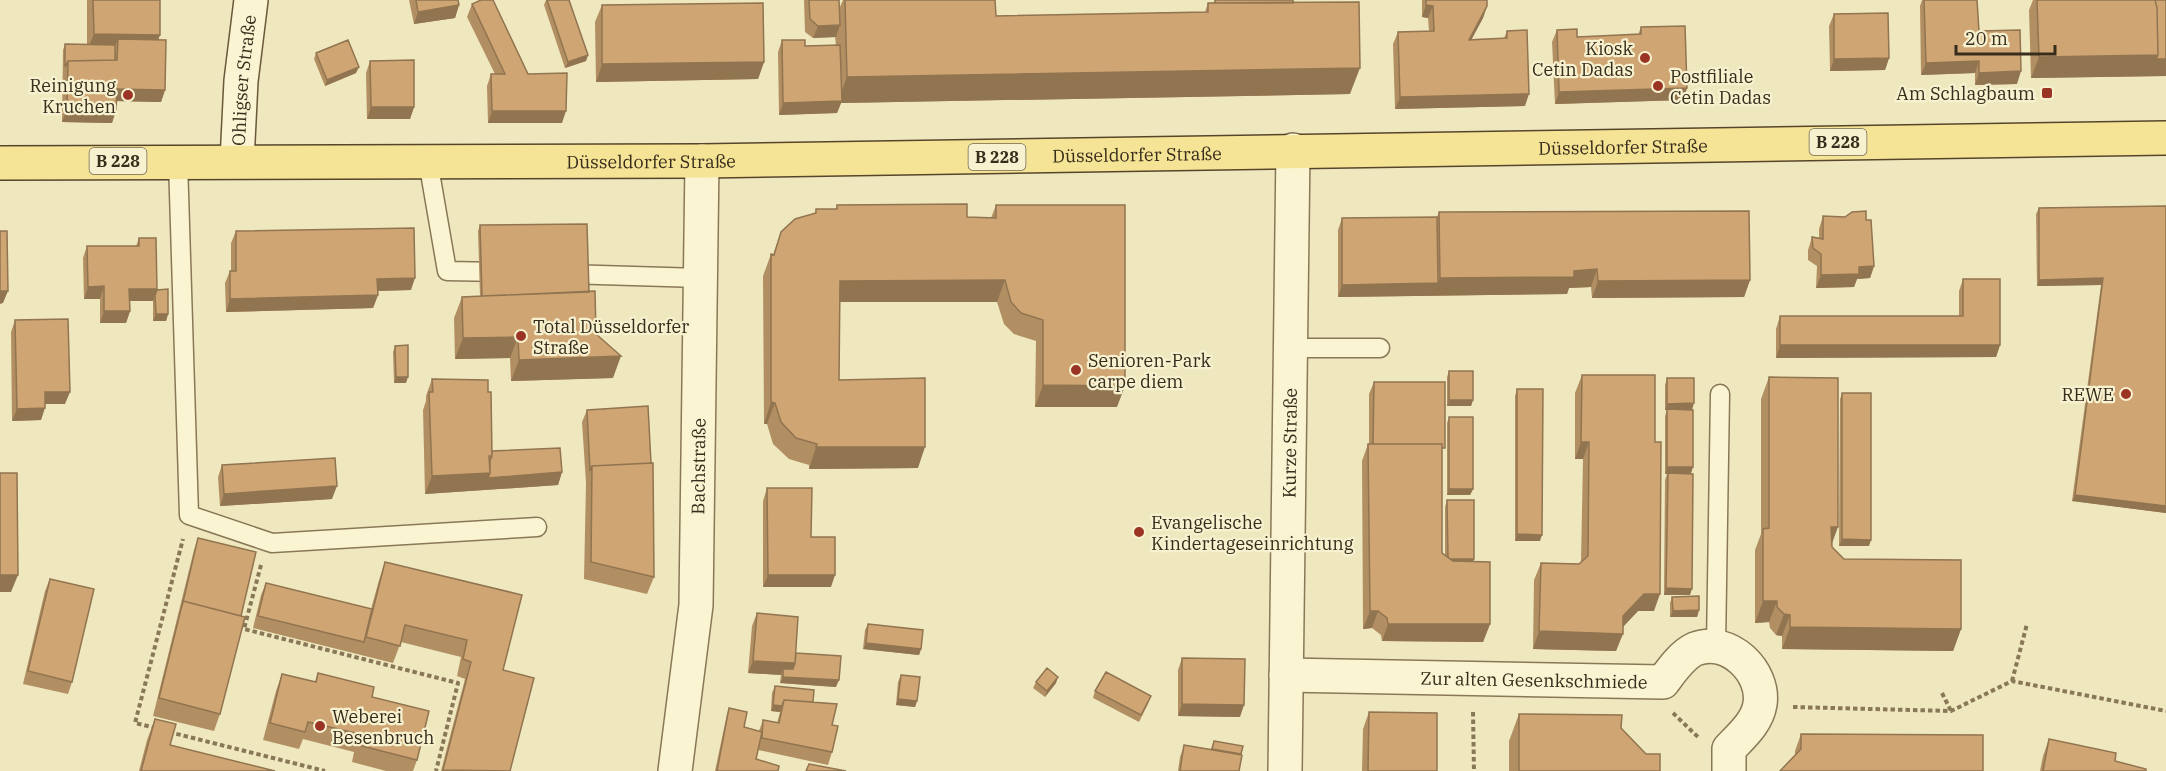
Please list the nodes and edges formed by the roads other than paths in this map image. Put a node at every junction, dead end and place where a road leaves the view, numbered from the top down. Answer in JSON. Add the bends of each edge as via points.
{"nodes":[{"id":1,"x":251,"y":0,"type":"edge"},
{"id":2,"x":2166,"y":138,"type":"edge"},
{"id":3,"x":1293,"y":150,"type":"junction"},
{"id":4,"x":177,"y":161,"type":"junction"},
{"id":5,"x":237,"y":161,"type":"junction"},
{"id":6,"x":428,"y":161,"type":"junction"},
{"id":7,"x":702,"y":161,"type":"junction"},
{"id":8,"x":0,"y":163,"type":"edge"},
{"id":9,"x":516,"y":273,"type":"edge"},
{"id":10,"x":551,"y":274,"type":"edge"},
{"id":11,"x":700,"y":278,"type":"junction"},
{"id":12,"x":1292,"y":348,"type":"junction"},
{"id":13,"x":1380,"y":348,"type":"dead end"},
{"id":14,"x":1720,"y":394,"type":"dead end"},
{"id":15,"x":537,"y":527,"type":"dead end"},
{"id":16,"x":1716,"y":647,"type":"junction"},
{"id":17,"x":1286,"y":675,"type":"junction"},
{"id":18,"x":1729,"y":760,"type":"edge"},
{"id":19,"x":675,"y":771,"type":"edge"},
{"id":20,"x":1285,"y":771,"type":"edge"}],
"edges":[{"from":1,"to":5,"type":"street","name":"Ohligser Straße"},
{"from":2,"to":3,"type":"main road","name":"Düsseldorfer Straße","number":"B 228"},
{"from":3,"to":7,"type":"main road","name":"Düsseldorfer Straße","number":"B 228"},
{"from":3,"to":12,"type":"street","name":"Kurze Straße"},
{"from":4,"to":5,"type":"main road","name":"Düsseldorfer Straße","number":"B 228"},
{"from":4,"to":8,"type":"main road","name":"Düsseldorfer Straße","number":"B 228"},
{"from":4,"to":15,"type":"lane","via":[[189,515],[273,543]]},
{"from":5,"to":6,"type":"main road","name":"Düsseldorfer Straße","number":"B 228"},
{"from":6,"to":7,"type":"main road","name":"Düsseldorfer Straße","number":"B 228"},
{"from":6,"to":9,"type":"lane","via":[[447,271]]},
{"from":7,"to":11,"type":"street","name":"Bachstraße"},
{"from":10,"to":11,"type":"lane"},
{"from":11,"to":19,"type":"street","name":"Bachstraße","via":[[696,605]]},
{"from":12,"to":13,"type":"lane"},
{"from":12,"to":17,"type":"street","name":"Kurze Straße"},
{"from":14,"to":16,"type":"lane"},
{"from":16,"to":17,"type":"street","name":"Zur alten Gesenkschmiede","via":[[1695,649],[1663,682]]},
{"from":16,"to":18,"type":"street","via":[[1736,654],[1756,673],[1761,691],[1760,707]]},
{"from":17,"to":20,"type":"street","name":"Kurze Straße"}]}
